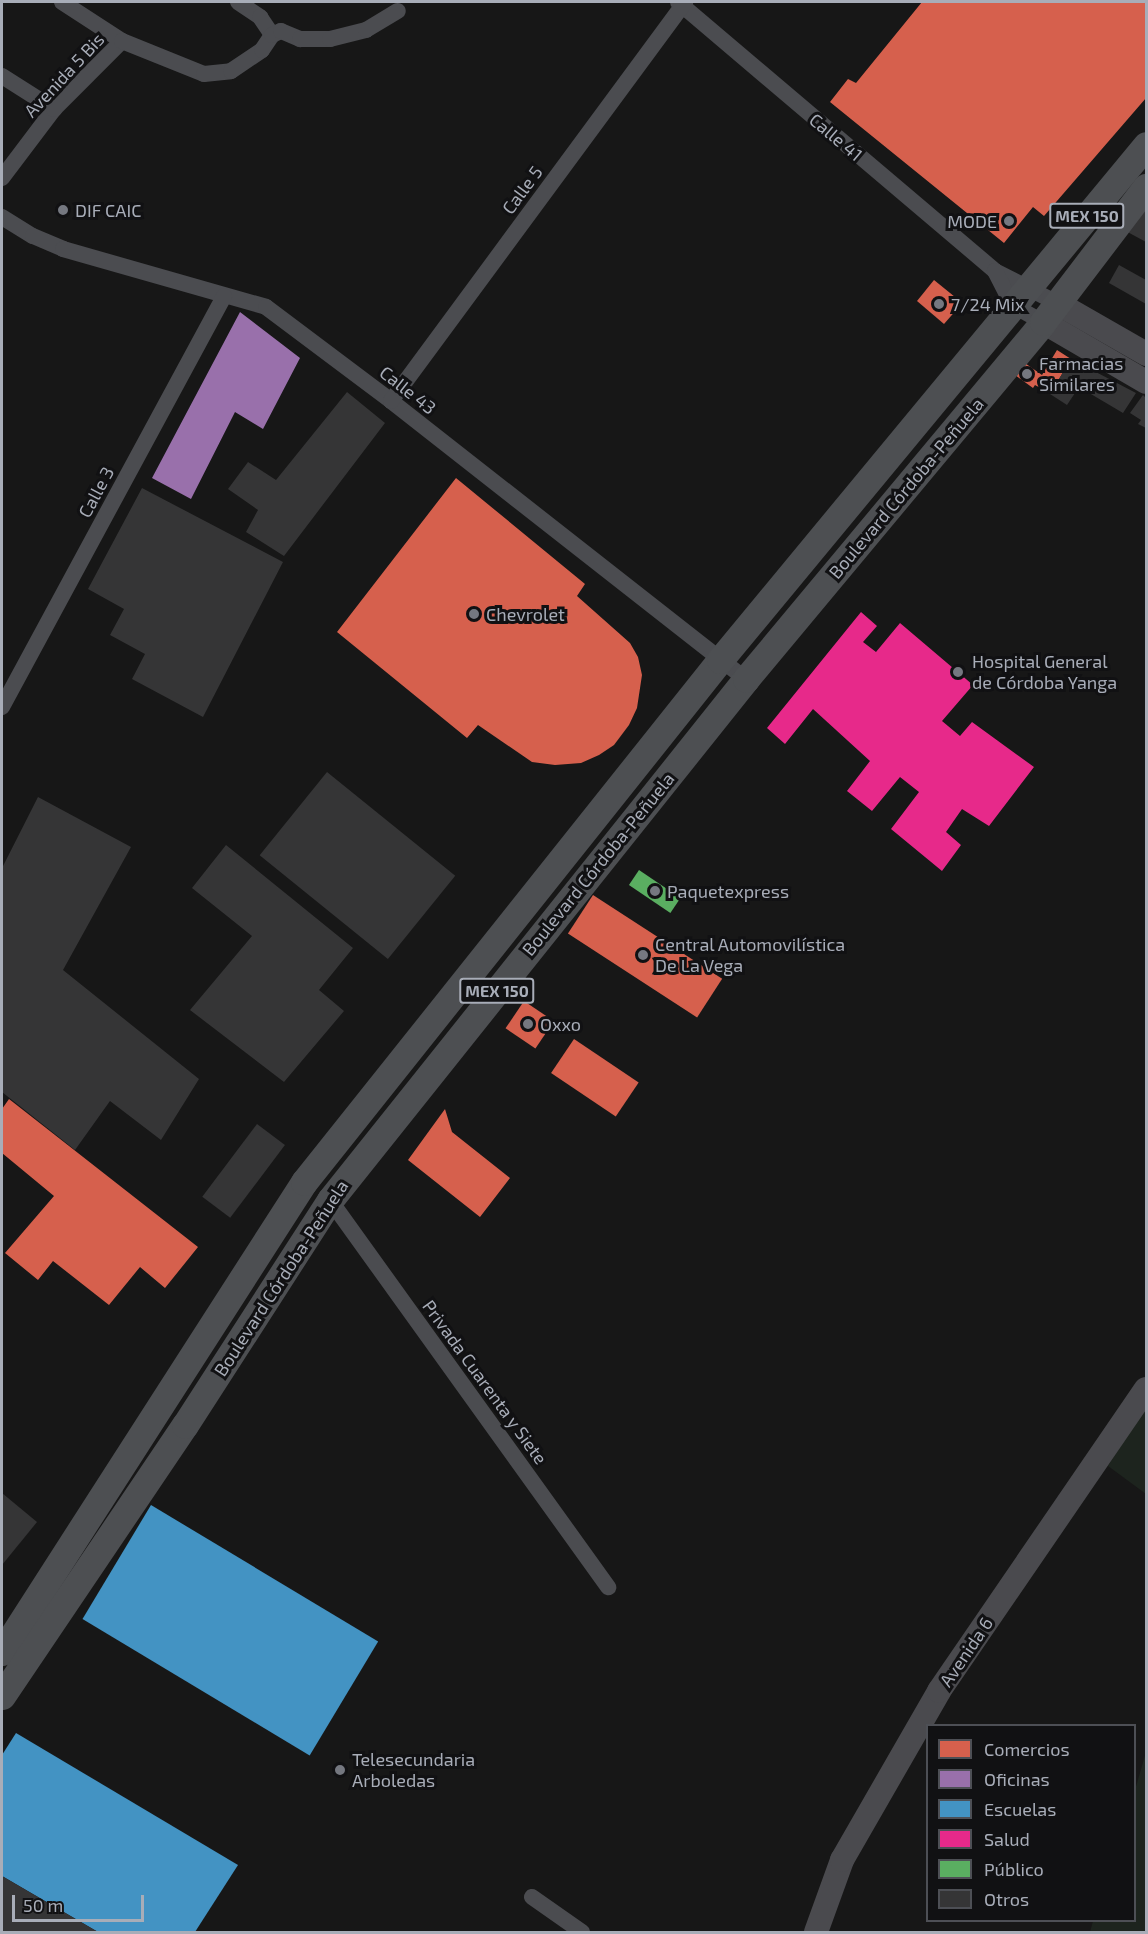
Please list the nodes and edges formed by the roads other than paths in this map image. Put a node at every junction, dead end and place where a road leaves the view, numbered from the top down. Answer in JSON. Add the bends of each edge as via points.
{"nodes":[{"id":1,"x":62,"y":2,"type":"edge"},
{"id":2,"x":238,"y":2,"type":"edge"},
{"id":3,"x":682,"y":3,"type":"edge"},
{"id":4,"x":398,"y":11,"type":"dead end"},
{"id":5,"x":272,"y":35,"type":"junction"},
{"id":6,"x":122,"y":41,"type":"junction"},
{"id":7,"x":2,"y":76,"type":"edge"},
{"id":8,"x":54,"y":108,"type":"junction"},
{"id":9,"x":1143,"y":157,"type":"edge"},
{"id":10,"x":2,"y":178,"type":"edge"},
{"id":11,"x":1146,"y":187,"type":"edge"},
{"id":12,"x":2,"y":217,"type":"edge"},
{"id":13,"x":995,"y":271,"type":"junction"},
{"id":14,"x":224,"y":296,"type":"junction"},
{"id":15,"x":1020,"y":296,"type":"junction"},
{"id":16,"x":1050,"y":313,"type":"junction"},
{"id":17,"x":1146,"y":354,"type":"edge"},
{"id":18,"x":1146,"y":382,"type":"edge"},
{"id":19,"x":391,"y":401,"type":"junction"},
{"id":20,"x":720,"y":660,"type":"junction"},
{"id":21,"x":746,"y":679,"type":"junction"},
{"id":22,"x":2,"y":707,"type":"edge"},
{"id":23,"x":304,"y":1182,"type":"junction"},
{"id":24,"x":330,"y":1200,"type":"junction"},
{"id":25,"x":1146,"y":1389,"type":"edge"},
{"id":26,"x":608,"y":1587,"type":"dead end"},
{"id":27,"x":2,"y":1652,"type":"edge"},
{"id":28,"x":2,"y":1696,"type":"edge"},
{"id":29,"x":532,"y":1897,"type":"dead end"},
{"id":30,"x":582,"y":1932,"type":"edge"},
{"id":31,"x":816,"y":1932,"type":"edge"}],
"edges":[{"from":1,"to":6,"type":"street"},
{"from":2,"to":5,"type":"street","via":[[260,17]]},
{"from":3,"to":13,"type":"street","name":"Calle 41"},
{"from":3,"to":19,"type":"street","name":"Calle 5"},
{"from":4,"to":5,"type":"street","via":[[366,30],[330,39],[300,39],[281,31]]},
{"from":5,"to":6,"type":"street","name":"Avenida 5 Bis","via":[[261,50],[231,71],[204,74]]},
{"from":6,"to":8,"type":"street","name":"Avenida 5 Bis"},
{"from":7,"to":8,"type":"street"},
{"from":8,"to":10,"type":"street","name":"Avenida 5 Bis"},
{"from":9,"to":15,"type":"main road","name":"Boulevard Córdoba-Peñuela","number":"MEX 150"},
{"from":11,"to":16,"type":"main road","name":"Boulevard Córdoba-Peñuela","number":"MEX 150"},
{"from":12,"to":14,"type":"street","name":"Calle 43","via":[[63,249]]},
{"from":13,"to":15,"type":"street","name":"Calle 41"},
{"from":13,"to":15,"type":"street","name":"Calle 41"},
{"from":14,"to":19,"type":"street","name":"Calle 43","via":[[266,307]]},
{"from":14,"to":22,"type":"street","name":"Calle 3"},
{"from":15,"to":16,"type":"street","name":"Calle 41"},
{"from":15,"to":16,"type":"street","name":"Calle 41"},
{"from":15,"to":20,"type":"main road","name":"Boulevard Córdoba-Peñuela","number":"MEX 150"},
{"from":16,"to":17,"type":"street","name":"Calle 41"},
{"from":16,"to":18,"type":"street","name":"Calle 41"},
{"from":16,"to":21,"type":"main road","name":"Boulevard Córdoba-Peñuela","number":"MEX 150"},
{"from":19,"to":20,"type":"street","name":"Calle 43"},
{"from":20,"to":21,"type":"street","name":"Calle 43"},
{"from":20,"to":23,"type":"main road","name":"Boulevard Córdoba-Peñuela","number":"MEX 150"},
{"from":21,"to":24,"type":"main road","name":"Boulevard Córdoba-Peñuela","number":"MEX 150"},
{"from":23,"to":24,"type":"main road"},
{"from":23,"to":27,"type":"main road","name":"Boulevard Córdoba-Peñuela","number":"MEX 150"},
{"from":24,"to":26,"type":"street","name":"Privada Cuarenta y Siete"},
{"from":24,"to":28,"type":"main road","name":"Boulevard Córdoba-Peñuela","number":"MEX 150","via":[[185,1425]]},
{"from":25,"to":31,"type":"street","name":"Avenida 6","via":[[939,1691],[842,1860]]},
{"from":29,"to":30,"type":"street"}]}
